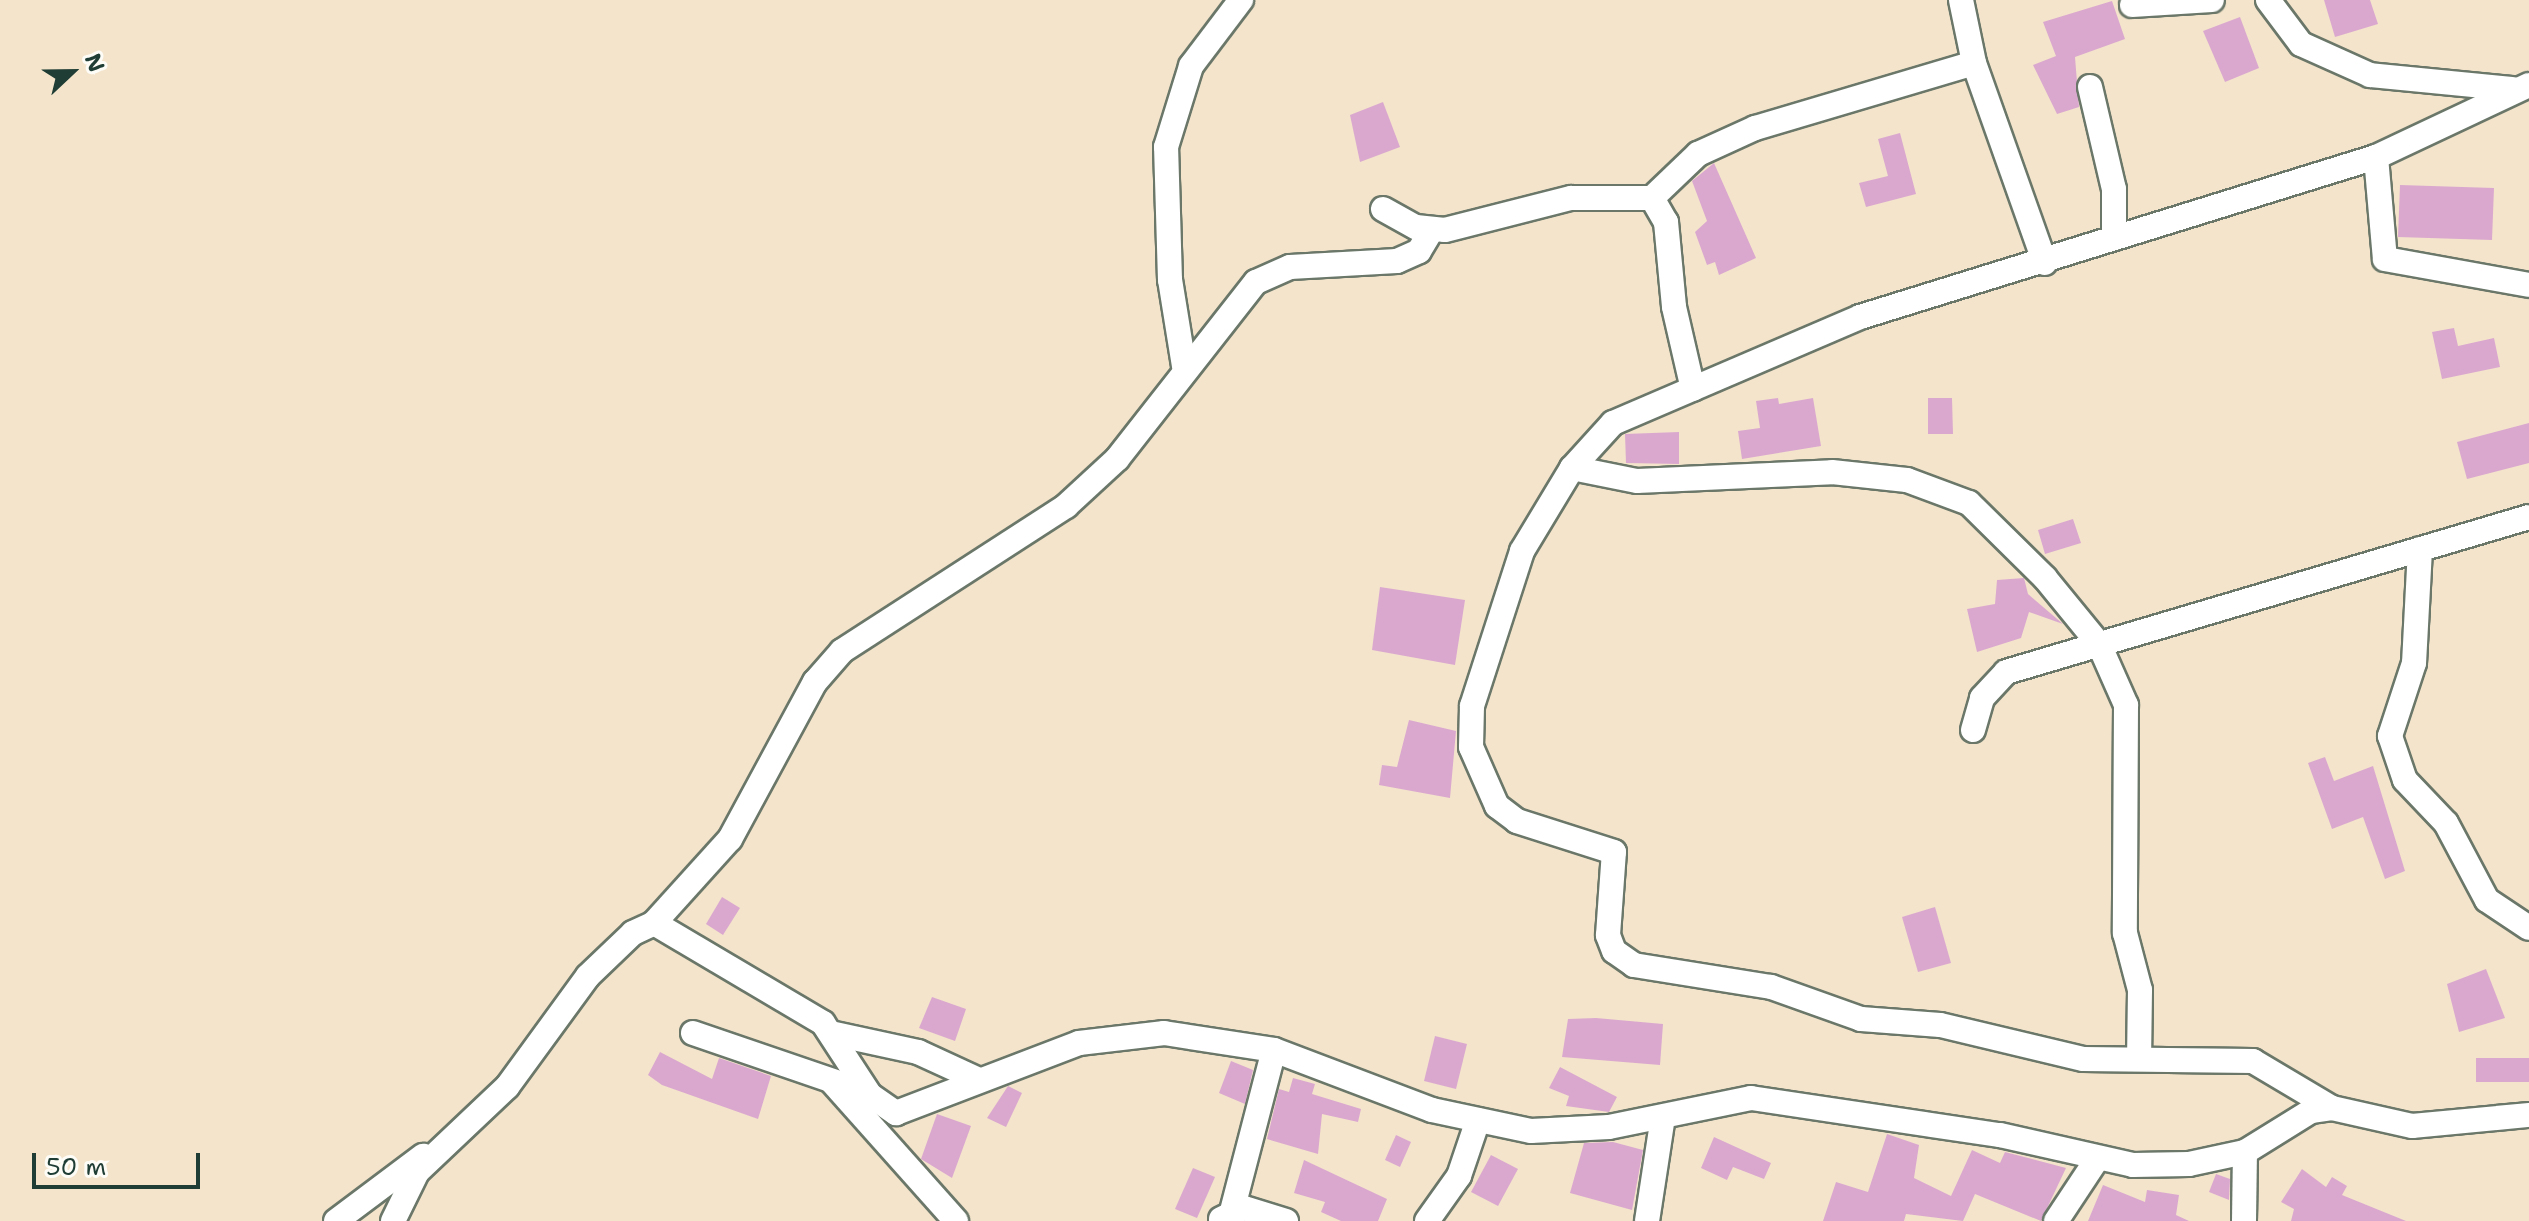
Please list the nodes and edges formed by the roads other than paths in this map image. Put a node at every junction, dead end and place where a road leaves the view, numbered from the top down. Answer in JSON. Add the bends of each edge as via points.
{"nodes":[{"id":1,"x":1961,"y":0,"type":"edge"},
{"id":2,"x":2212,"y":0,"type":"edge"},
{"id":3,"x":2268,"y":0,"type":"edge"},
{"id":4,"x":1231,"y":5,"type":"edge"},
{"id":5,"x":2132,"y":5,"type":"dead end"},
{"id":6,"x":1974,"y":63,"type":"junction"},
{"id":7,"x":2090,"y":87,"type":"dead end"},
{"id":8,"x":2521,"y":87,"type":"edge"},
{"id":9,"x":2376,"y":157,"type":"junction"},
{"id":10,"x":1652,"y":198,"type":"junction"},
{"id":11,"x":1383,"y":209,"type":"dead end"},
{"id":12,"x":1431,"y":231,"type":"junction"},
{"id":13,"x":2114,"y":238,"type":"junction"},
{"id":14,"x":2045,"y":263,"type":"junction"},
{"id":15,"x":2529,"y":285,"type":"edge"},
{"id":16,"x":1184,"y":366,"type":"junction"},
{"id":17,"x":1693,"y":389,"type":"junction"},
{"id":18,"x":1572,"y":468,"type":"junction"},
{"id":19,"x":2529,"y":517,"type":"edge"},
{"id":20,"x":2420,"y":549,"type":"junction"},
{"id":21,"x":2099,"y":644,"type":"junction"},
{"id":22,"x":1973,"y":730,"type":"dead end"},
{"id":23,"x":654,"y":923,"type":"junction"},
{"id":24,"x":2529,"y":928,"type":"edge"},
{"id":25,"x":693,"y":1033,"type":"dead end"},
{"id":26,"x":835,"y":1034,"type":"junction"},
{"id":27,"x":1274,"y":1050,"type":"junction"},
{"id":28,"x":2139,"y":1058,"type":"junction"},
{"id":29,"x":977,"y":1079,"type":"junction"},
{"id":30,"x":833,"y":1083,"type":"junction"},
{"id":31,"x":866,"y":1090,"type":"junction"},
{"id":32,"x":2332,"y":1108,"type":"junction"},
{"id":33,"x":2529,"y":1115,"type":"edge"},
{"id":34,"x":1663,"y":1117,"type":"junction"},
{"id":35,"x":1478,"y":1120,"type":"junction"},
{"id":36,"x":436,"y":1150,"type":"junction"},
{"id":37,"x":2245,"y":1152,"type":"junction"},
{"id":38,"x":2097,"y":1159,"type":"junction"},
{"id":39,"x":1226,"y":1216,"type":"edge"},
{"id":40,"x":336,"y":1221,"type":"edge"},
{"id":41,"x":393,"y":1221,"type":"edge"},
{"id":42,"x":956,"y":1221,"type":"edge"},
{"id":43,"x":1286,"y":1221,"type":"edge"},
{"id":44,"x":1427,"y":1221,"type":"edge"},
{"id":45,"x":1647,"y":1221,"type":"edge"},
{"id":46,"x":2056,"y":1221,"type":"edge"},
{"id":47,"x":2244,"y":1221,"type":"edge"}],
"edges":[{"from":1,"to":6,"type":"street"},
{"from":2,"to":5,"type":"street"},
{"from":3,"to":8,"type":"street","via":[[2301,44],[2370,75]]},
{"from":4,"to":16,"type":"street","via":[[1183,82],[1166,147],[1170,280]]},
{"from":6,"to":10,"type":"street","via":[[1755,128],[1698,154]]},
{"from":6,"to":14,"type":"street"},
{"from":7,"to":13,"type":"street","via":[[2114,189]]},
{"from":8,"to":9,"type":"street"},
{"from":9,"to":13,"type":"street"},
{"from":9,"to":15,"type":"street","via":[[2385,259]]},
{"from":10,"to":12,"type":"street","via":[[1571,198]]},
{"from":10,"to":17,"type":"street","via":[[1666,222],[1674,307]]},
{"from":11,"to":12,"type":"street"},
{"from":12,"to":16,"type":"street","via":[[1419,251],[1397,261],[1270,273]]},
{"from":13,"to":14,"type":"street"},
{"from":14,"to":17,"type":"street","via":[[1860,317]]},
{"from":16,"to":23,"type":"street","via":[[1117,459],[1066,506],[842,651],[815,682],[730,839]]},
{"from":17,"to":18,"type":"street","via":[[1613,423]]},
{"from":18,"to":21,"type":"street","via":[[1637,481],[1861,472],[1936,489],[1969,503]]},
{"from":18,"to":28,"type":"street","via":[[1503,596],[1469,736],[1483,784],[1504,814],[1614,852],[1618,868],[1607,921],[1614,951],[1655,971],[1771,987],[1861,1019],[1940,1025],[2083,1059]]},
{"from":19,"to":20,"type":"street"},
{"from":20,"to":21,"type":"street"},
{"from":20,"to":24,"type":"street","via":[[2414,663],[2390,736],[2405,780],[2446,823],[2481,892]]},
{"from":21,"to":22,"type":"street","via":[[1993,681]]},
{"from":21,"to":28,"type":"street","via":[[2127,711],[2125,933],[2140,990]]},
{"from":23,"to":26,"type":"street","via":[[787,997]]},
{"from":23,"to":36,"type":"street","via":[[633,933],[588,976],[507,1087]]},
{"from":25,"to":30,"type":"street"},
{"from":26,"to":29,"type":"street","via":[[918,1052]]},
{"from":26,"to":31,"type":"street"},
{"from":27,"to":29,"type":"street","via":[[1214,1037],[1121,1035]]},
{"from":27,"to":35,"type":"street","via":[[1378,1093]]},
{"from":27,"to":39,"type":"street"},
{"from":28,"to":32,"type":"street","via":[[2253,1061]]},
{"from":29,"to":31,"type":"street","via":[[909,1112],[884,1109]]},
{"from":30,"to":31,"type":"street"},
{"from":30,"to":42,"type":"street"},
{"from":32,"to":33,"type":"street","via":[[2412,1126]]},
{"from":32,"to":37,"type":"street","via":[[2311,1111]]},
{"from":34,"to":35,"type":"street","via":[[1568,1131]]},
{"from":34,"to":38,"type":"street","via":[[1710,1101],[1751,1098],[2000,1135]]},
{"from":34,"to":45,"type":"street"},
{"from":35,"to":44,"type":"street","via":[[1459,1176]]},
{"from":36,"to":40,"type":"street","via":[[377,1184]]},
{"from":36,"to":41,"type":"street"},
{"from":37,"to":38,"type":"street","via":[[2189,1164]]},
{"from":37,"to":47,"type":"street"},
{"from":38,"to":46,"type":"street"},
{"from":39,"to":43,"type":"street","via":[[1253,1209]]}]}
